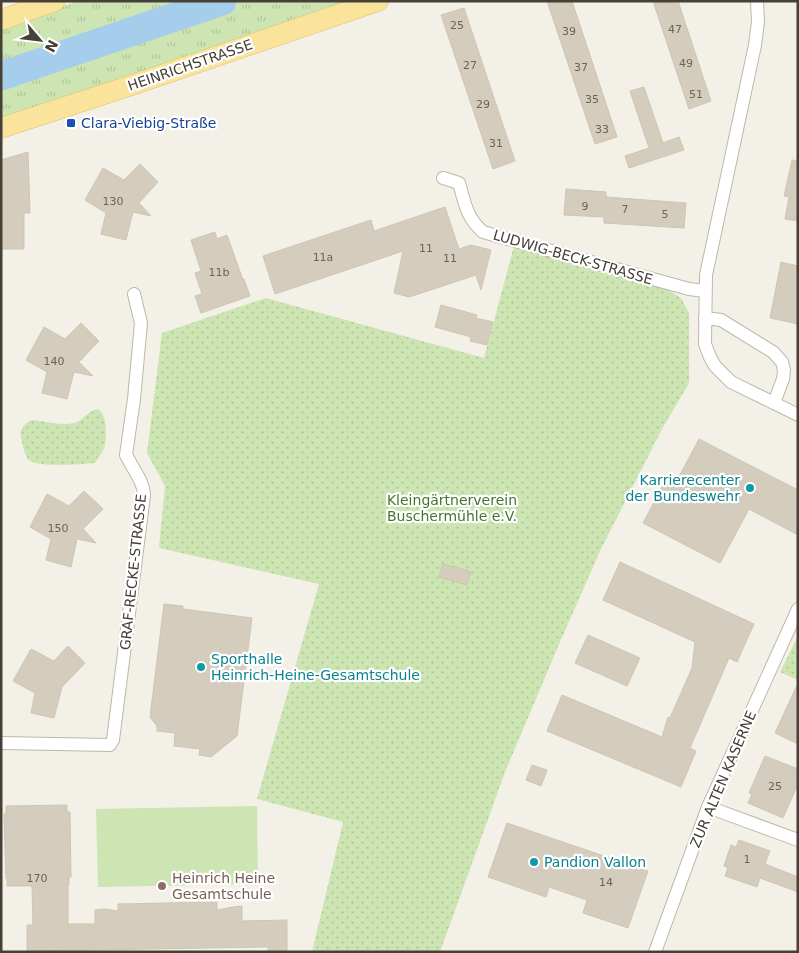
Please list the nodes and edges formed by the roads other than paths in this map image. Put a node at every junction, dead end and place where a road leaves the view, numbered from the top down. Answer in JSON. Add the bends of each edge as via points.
{"nodes":[{"id":1,"x":55,"y":1,"type":"edge"},
{"id":2,"x":378,"y":1,"type":"edge"},
{"id":3,"x":758,"y":1,"type":"edge"},
{"id":4,"x":1,"y":20,"type":"edge"},
{"id":5,"x":1,"y":128,"type":"edge"},
{"id":6,"x":443,"y":178,"type":"dead end"},
{"id":7,"x":705,"y":291,"type":"junction"},
{"id":8,"x":134,"y":294,"type":"dead end"},
{"id":9,"x":704,"y":318,"type":"junction"},
{"id":10,"x":774,"y":403,"type":"junction"},
{"id":11,"x":798,"y":415,"type":"edge"},
{"id":12,"x":798,"y":609,"type":"edge"},
{"id":13,"x":1,"y":743,"type":"edge"},
{"id":14,"x":708,"y":807,"type":"junction"},
{"id":15,"x":798,"y":840,"type":"edge"},
{"id":16,"x":654,"y":952,"type":"edge"}],
"edges":[{"from":1,"to":4,"type":"main road"},
{"from":2,"to":5,"type":"main road","name":"HEINRICHSTRASSE"},
{"from":3,"to":7,"type":"street","via":[[755,44]]},
{"from":6,"to":7,"type":"street","name":"LUDWIG-BECK-STRASSE","via":[[459,183],[469,216],[483,232]]},
{"from":7,"to":9,"type":"street"},
{"from":8,"to":13,"type":"street","name":"GRAF-RECKE-STRASSE","via":[[141,324],[126,454],[140,480],[144,496],[113,740],[110,744]]},
{"from":9,"to":10,"type":"street","via":[[705,344],[719,370],[731,382]]},
{"from":9,"to":10,"type":"street","via":[[721,320],[778,357],[782,362],[784,380]]},
{"from":10,"to":11,"type":"street"},
{"from":12,"to":14,"type":"street","name":"ZUR ALTEN KASERNE"},
{"from":14,"to":15,"type":"street"},
{"from":14,"to":16,"type":"street","name":"ZUR ALTEN KASERNE"}]}
